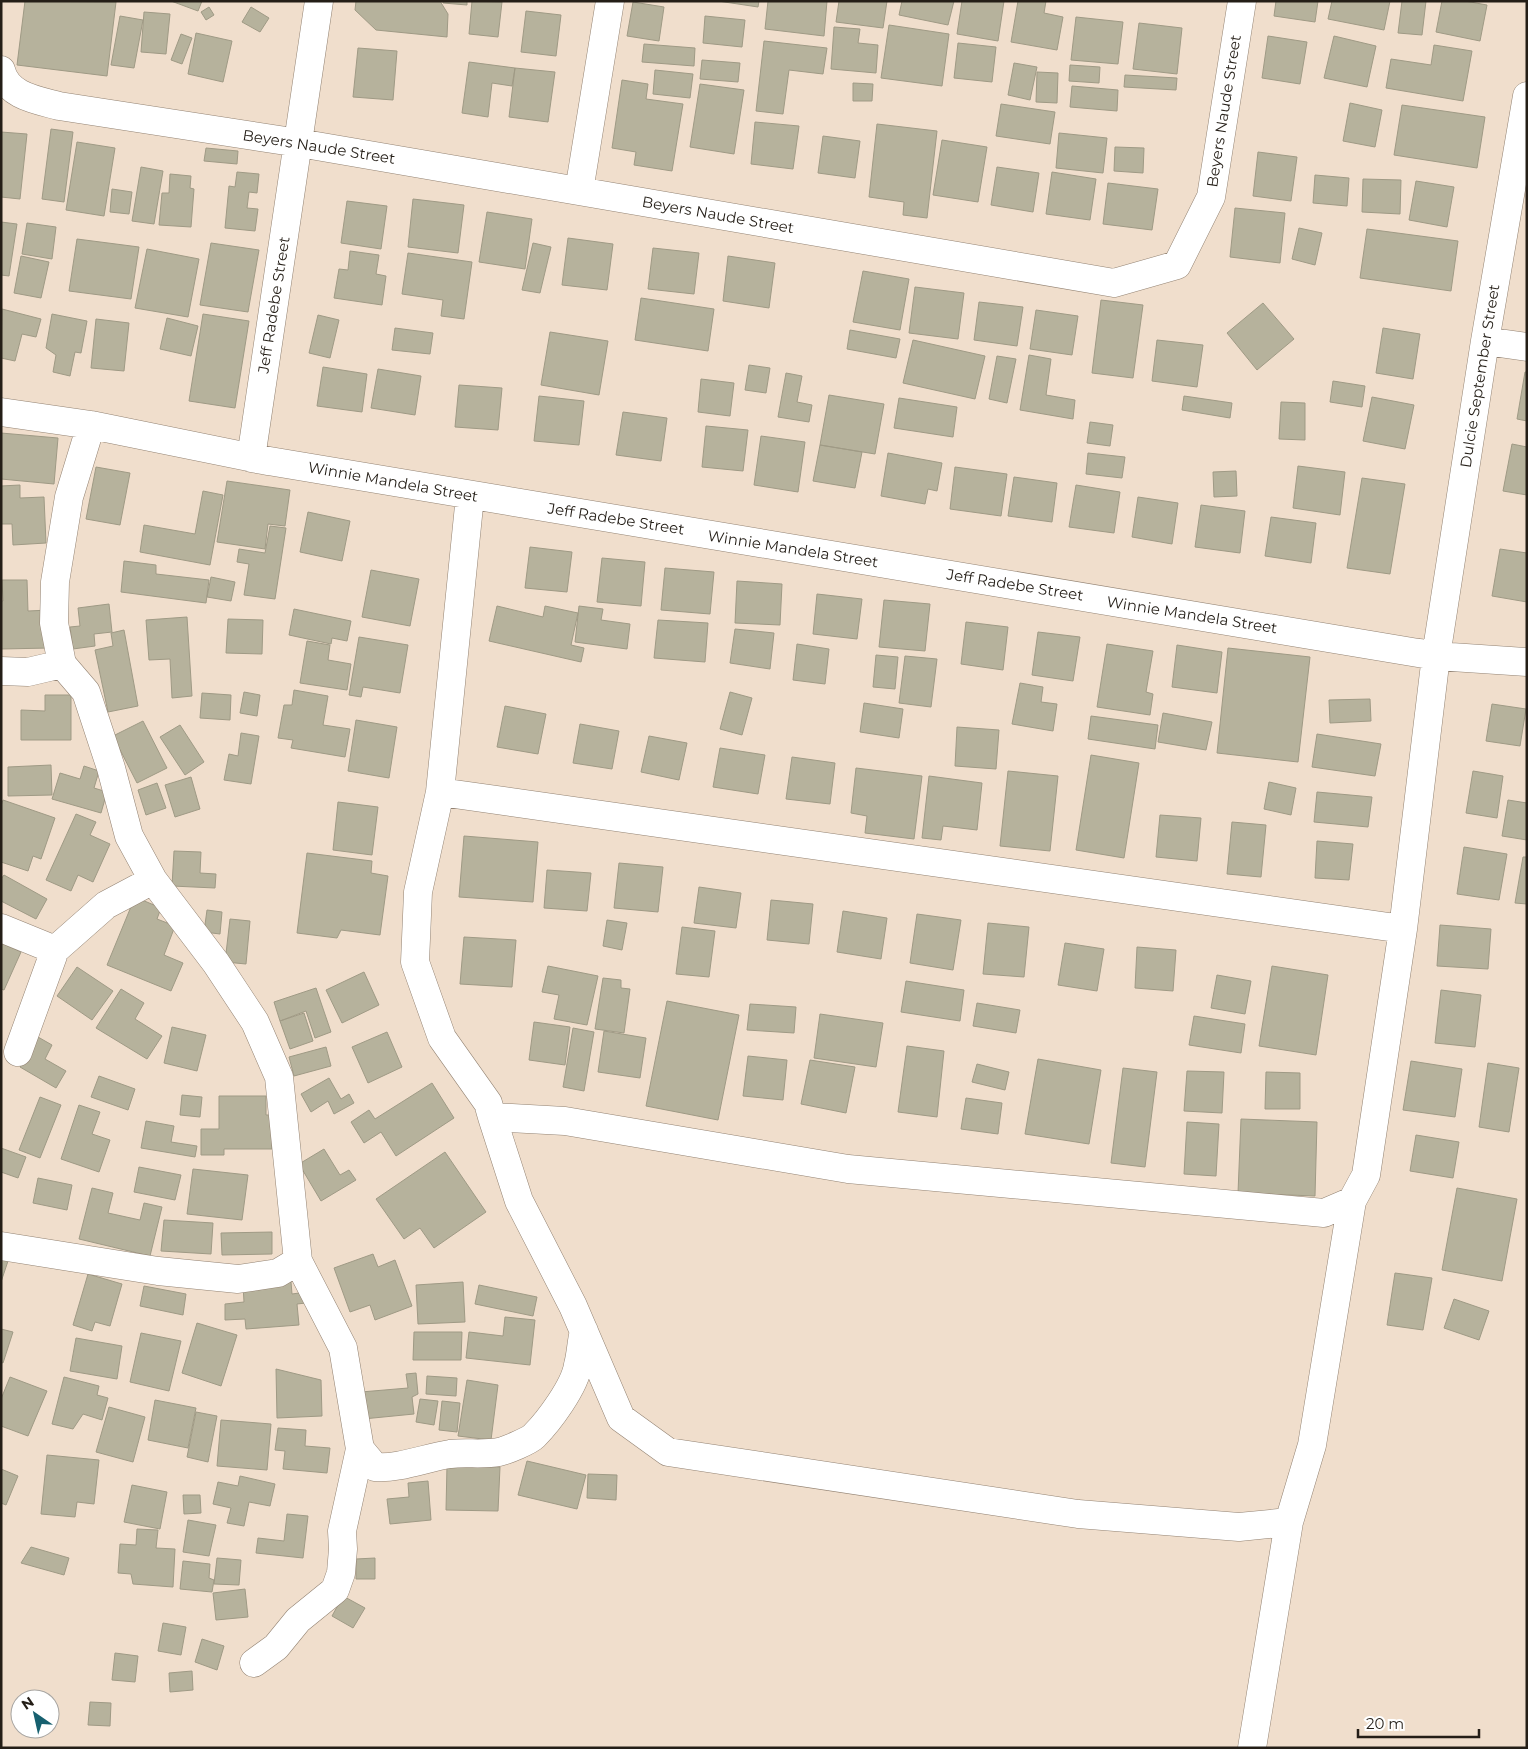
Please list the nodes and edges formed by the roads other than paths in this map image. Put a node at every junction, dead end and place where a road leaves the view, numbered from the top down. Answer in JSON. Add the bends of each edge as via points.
{"nodes":[{"id":1,"x":319,"y":1,"type":"edge"},
{"id":2,"x":610,"y":1,"type":"edge"},
{"id":3,"x":1242,"y":1,"type":"edge"},
{"id":4,"x":5,"y":87,"type":"edge"},
{"id":5,"x":1527,"y":96,"type":"edge"},
{"id":6,"x":299,"y":143,"type":"junction"},
{"id":7,"x":578,"y":191,"type":"junction"},
{"id":8,"x":1485,"y":341,"type":"junction"},
{"id":9,"x":1527,"y":347,"type":"edge"},
{"id":10,"x":1,"y":412,"type":"edge"},
{"id":11,"x":91,"y":425,"type":"junction"},
{"id":12,"x":251,"y":458,"type":"junction"},
{"id":13,"x":470,"y":496,"type":"junction"},
{"id":14,"x":1431,"y":655,"type":"junction"},
{"id":15,"x":1527,"y":662,"type":"edge"},
{"id":16,"x":62,"y":664,"type":"junction"},
{"id":17,"x":1,"y":671,"type":"edge"},
{"id":18,"x":440,"y":792,"type":"junction"},
{"id":19,"x":153,"y":880,"type":"junction"},
{"id":20,"x":1,"y":928,"type":"edge"},
{"id":21,"x":1403,"y":929,"type":"junction"},
{"id":22,"x":55,"y":950,"type":"junction"},
{"id":23,"x":18,"y":1052,"type":"dead end"},
{"id":24,"x":492,"y":1117,"type":"junction"},
{"id":25,"x":1352,"y":1202,"type":"junction"},
{"id":26,"x":1,"y":1246,"type":"edge"},
{"id":27,"x":298,"y":1261,"type":"junction"},
{"id":28,"x":584,"y":1331,"type":"junction"},
{"id":29,"x":360,"y":1449,"type":"junction"},
{"id":30,"x":1289,"y":1522,"type":"junction"},
{"id":31,"x":254,"y":1663,"type":"dead end"},
{"id":32,"x":1252,"y":1748,"type":"edge"}],
"edges":[{"from":1,"to":6,"type":"street","name":"Jeff Radebe Street"},
{"from":2,"to":7,"type":"street"},
{"from":3,"to":7,"type":"street","name":"Beyers Naude Street","via":[[1210,197],[1177,265],[1114,283]]},
{"from":4,"to":6,"type":"street","name":"Beyers Naude Street","via":[[59,106]]},
{"from":5,"to":8,"type":"street","name":"Dulcie September Street"},
{"from":6,"to":7,"type":"street","name":"Beyers Naude Street"},
{"from":6,"to":12,"type":"street","name":"Jeff Radebe Street"},
{"from":8,"to":9,"type":"street"},
{"from":8,"to":14,"type":"street","name":"Dulcie September Street"},
{"from":10,"to":11,"type":"street","name":"Winnie Mandela Street"},
{"from":11,"to":12,"type":"street","name":"Winnie Mandela Street"},
{"from":11,"to":16,"type":"street","via":[[69,497],[55,582],[54,623]]},
{"from":12,"to":13,"type":"street","name":"Winnie Mandela Street"},
{"from":12,"to":14,"type":"street","name":"Jeff Radebe Street"},
{"from":13,"to":14,"type":"street","name":"Winnie Mandela Street"},
{"from":13,"to":18,"type":"street"},
{"from":14,"to":15,"type":"street","name":"Winnie Mandela Street"},
{"from":14,"to":21,"type":"street","name":"Dulcie September Street"},
{"from":16,"to":17,"type":"street","via":[[28,672]]},
{"from":16,"to":19,"type":"street","via":[[86,692],[129,836]]},
{"from":18,"to":21,"type":"street"},
{"from":18,"to":24,"type":"street","via":[[418,892],[415,962],[442,1038],[488,1103]]},
{"from":19,"to":22,"type":"street","via":[[106,905]]},
{"from":19,"to":27,"type":"street","via":[[216,963],[255,1022],[279,1077]]},
{"from":20,"to":22,"type":"street"},
{"from":21,"to":25,"type":"street","name":"Dulcie September Street","via":[[1366,1175]]},
{"from":22,"to":23,"type":"street"},
{"from":24,"to":25,"type":"street","via":[[565,1121],[848,1169],[1324,1213]]},
{"from":24,"to":28,"type":"street","via":[[519,1201]]},
{"from":25,"to":30,"type":"street","name":"Dulcie September Street","via":[[1312,1445]]},
{"from":26,"to":27,"type":"street","via":[[238,1280],[278,1273]]},
{"from":27,"to":29,"type":"street","via":[[344,1348]]},
{"from":28,"to":29,"type":"street","via":[[578,1366],[569,1390],[533,1438],[501,1452],[448,1454],[385,1468],[375,1467]]},
{"from":28,"to":30,"type":"street","via":[[621,1418],[668,1452],[1078,1514],[1239,1527]]},
{"from":29,"to":31,"type":"street","via":[[342,1531],[341,1574],[335,1590],[298,1620],[276,1648]]},
{"from":30,"to":32,"type":"street","name":"Dulcie September Street"}]}
